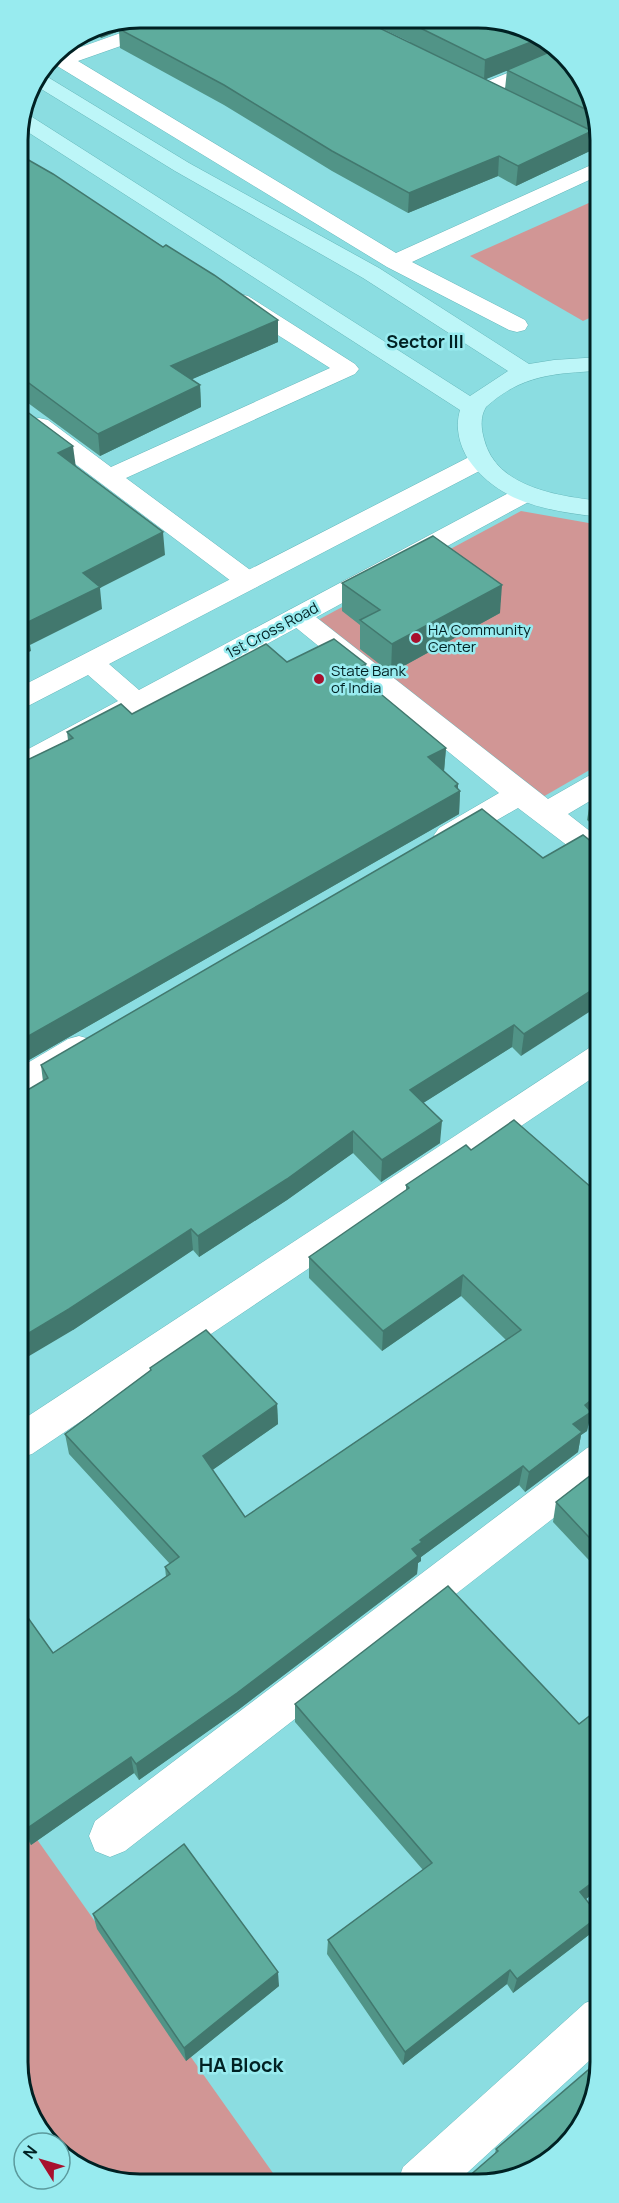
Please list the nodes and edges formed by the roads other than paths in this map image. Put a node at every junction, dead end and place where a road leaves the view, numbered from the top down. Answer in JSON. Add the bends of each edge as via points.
{"nodes":[{"id":1,"x":147,"y":29,"type":"edge"},
{"id":2,"x":71,"y":53,"type":"edge"},
{"id":3,"x":556,"y":59,"type":"edge"},
{"id":4,"x":63,"y":60,"type":"edge"},
{"id":5,"x":465,"y":79,"type":"edge"},
{"id":6,"x":45,"y":83,"type":"edge"},
{"id":7,"x":485,"y":89,"type":"junction"},
{"id":8,"x":506,"y":99,"type":"edge"},
{"id":9,"x":537,"y":116,"type":"edge"},
{"id":10,"x":29,"y":124,"type":"edge"},
{"id":11,"x":590,"y":143,"type":"edge"},
{"id":12,"x":590,"y":172,"type":"edge"},
{"id":13,"x":394,"y":262,"type":"junction"},
{"id":14,"x":218,"y":286,"type":"edge"},
{"id":15,"x":518,"y":325,"type":"dead end"},
{"id":16,"x":590,"y":364,"type":"edge"},
{"id":17,"x":525,"y":372,"type":"junction"},
{"id":18,"x":473,"y":408,"type":"junction"},
{"id":19,"x":29,"y":431,"type":"edge"},
{"id":20,"x":480,"y":461,"type":"junction"},
{"id":21,"x":109,"y":477,"type":"junction"},
{"id":22,"x":525,"y":494,"type":"junction"},
{"id":23,"x":590,"y":508,"type":"edge"},
{"id":24,"x":248,"y":580,"type":"junction"},
{"id":25,"x":298,"y":616,"type":"junction"},
{"id":26,"x":90,"y":663,"type":"junction"},
{"id":27,"x":29,"y":694,"type":"edge"},
{"id":28,"x":137,"y":702,"type":"junction"},
{"id":29,"x":29,"y":760,"type":"edge"},
{"id":30,"x":590,"y":788,"type":"edge"},
{"id":31,"x":519,"y":794,"type":"junction"},
{"id":32,"x":547,"y":813,"type":"junction"},
{"id":33,"x":427,"y":847,"type":"edge"},
{"id":34,"x":590,"y":847,"type":"edge"},
{"id":35,"x":100,"y":1036,"type":"edge"},
{"id":36,"x":590,"y":1064,"type":"edge"},
{"id":37,"x":29,"y":1077,"type":"edge"},
{"id":38,"x":28,"y":1436,"type":"edge"},
{"id":39,"x":590,"y":1468,"type":"edge"},
{"id":40,"x":110,"y":1836,"type":"dead end"},
{"id":41,"x":590,"y":2029,"type":"edge"},
{"id":42,"x":431,"y":2174,"type":"edge"}],
"edges":[{"from":1,"to":2,"type":"street"},
{"from":3,"to":7,"type":"street"},
{"from":4,"to":13,"type":"street"},
{"from":5,"to":7,"type":"street"},
{"from":6,"to":17,"type":"main road","via":[[182,167],[371,273]]},
{"from":7,"to":8,"type":"street"},
{"from":9,"to":11,"type":"street"},
{"from":10,"to":18,"type":"main road"},
{"from":12,"to":13,"type":"street"},
{"from":13,"to":15,"type":"street"},
{"from":14,"to":21,"type":"street","via":[[347,369]]},
{"from":16,"to":17,"type":"main road","via":[[558,365]]},
{"from":17,"to":18,"type":"main road","via":[[492,390]]},
{"from":18,"to":20,"type":"main road","via":[[469,436]]},
{"from":19,"to":21,"type":"street"},
{"from":20,"to":22,"type":"main road","via":[[506,484]]},
{"from":20,"to":24,"type":"street"},
{"from":21,"to":24,"type":"street"},
{"from":22,"to":23,"type":"main road","via":[[559,505]]},
{"from":22,"to":25,"type":"street","name":"1st Cross Road"},
{"from":24,"to":26,"type":"street"},
{"from":25,"to":28,"type":"street","name":"1st Cross Road"},
{"from":25,"to":31,"type":"street"},
{"from":26,"to":27,"type":"street"},
{"from":26,"to":28,"type":"street"},
{"from":28,"to":29,"type":"street","name":"1st Cross Road"},
{"from":30,"to":32,"type":"street"},
{"from":31,"to":32,"type":"street"},
{"from":31,"to":33,"type":"street"},
{"from":32,"to":34,"type":"street"},
{"from":35,"to":37,"type":"street"},
{"from":36,"to":38,"type":"street"},
{"from":39,"to":40,"type":"street"},
{"from":41,"to":42,"type":"street"}]}
